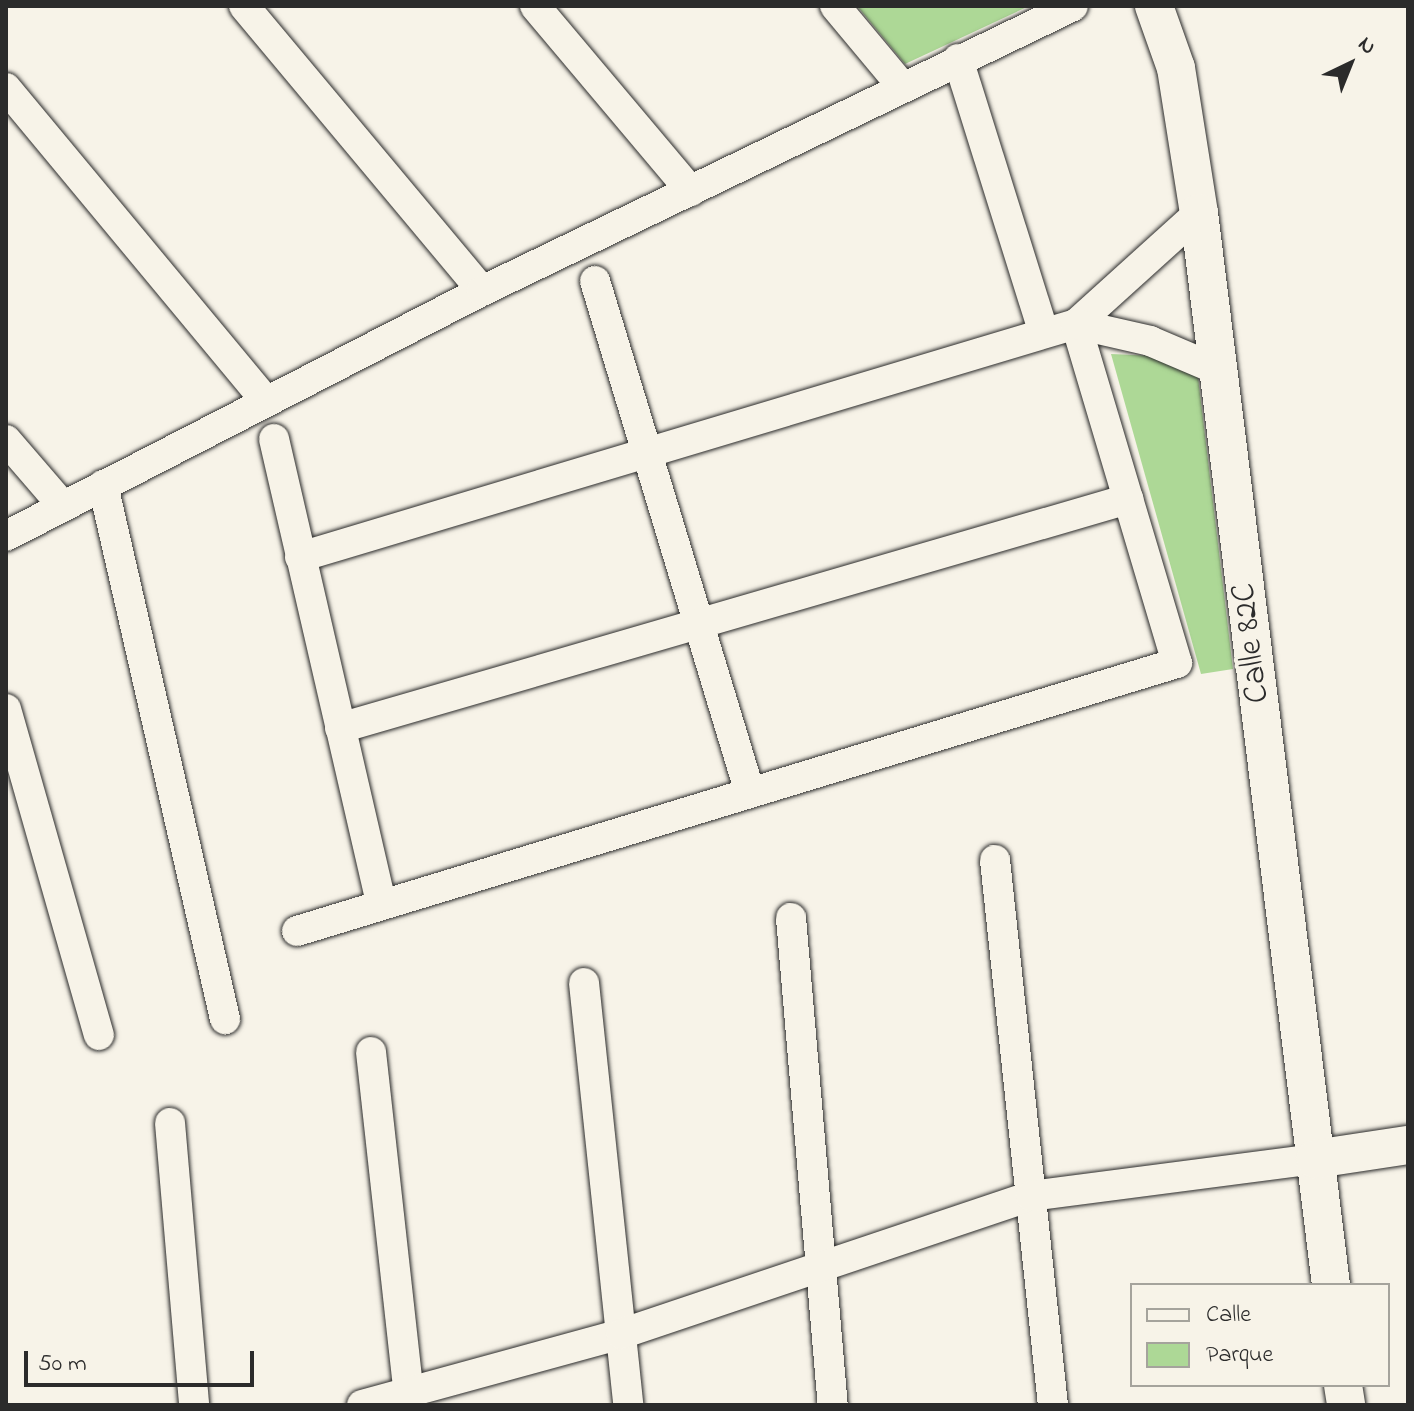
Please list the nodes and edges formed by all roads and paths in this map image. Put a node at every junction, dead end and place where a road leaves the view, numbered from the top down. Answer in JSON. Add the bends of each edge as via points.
{"nodes":[{"id":1,"x":244,"y":6,"type":"edge"},
{"id":2,"x":535,"y":6,"type":"edge"},
{"id":3,"x":835,"y":6,"type":"edge"},
{"id":4,"x":1073,"y":6,"type":"edge"},
{"id":5,"x":1154,"y":6,"type":"edge"},
{"id":6,"x":958,"y":59,"type":"junction"},
{"id":7,"x":902,"y":86,"type":"junction"},
{"id":8,"x":6,"y":88,"type":"edge"},
{"id":9,"x":691,"y":191,"type":"junction"},
{"id":10,"x":1199,"y":213,"type":"junction"},
{"id":11,"x":595,"y":281,"type":"dead end"},
{"id":12,"x":482,"y":291,"type":"junction"},
{"id":13,"x":1076,"y":324,"type":"junction"},
{"id":14,"x":1044,"y":333,"type":"junction"},
{"id":15,"x":1218,"y":370,"type":"junction"},
{"id":16,"x":266,"y":401,"type":"junction"},
{"id":17,"x":274,"y":439,"type":"dead end"},
{"id":18,"x":6,"y":440,"type":"edge"},
{"id":19,"x":648,"y":453,"type":"junction"},
{"id":20,"x":103,"y":485,"type":"junction"},
{"id":21,"x":1128,"y":499,"type":"junction"},
{"id":22,"x":63,"y":506,"type":"junction"},
{"id":23,"x":6,"y":536,"type":"edge"},
{"id":24,"x":300,"y":557,"type":"junction"},
{"id":25,"x":700,"y":624,"type":"junction"},
{"id":26,"x":6,"y":709,"type":"edge"},
{"id":27,"x":340,"y":728,"type":"junction"},
{"id":28,"x":750,"y":793,"type":"junction"},
{"id":29,"x":995,"y":860,"type":"dead end"},
{"id":30,"x":382,"y":905,"type":"junction"},
{"id":31,"x":791,"y":918,"type":"dead end"},
{"id":32,"x":297,"y":931,"type":"dead end"},
{"id":33,"x":584,"y":983,"type":"dead end"},
{"id":34,"x":225,"y":1019,"type":"dead end"},
{"id":35,"x":99,"y":1035,"type":"dead end"},
{"id":36,"x":371,"y":1052,"type":"dead end"},
{"id":37,"x":170,"y":1123,"type":"dead end"},
{"id":38,"x":1408,"y":1145,"type":"edge"},
{"id":39,"x":1315,"y":1159,"type":"junction"},
{"id":40,"x":1031,"y":1196,"type":"junction"},
{"id":41,"x":821,"y":1264,"type":"junction"},
{"id":42,"x":1331,"y":1283,"type":"edge"},
{"id":43,"x":621,"y":1334,"type":"junction"},
{"id":44,"x":410,"y":1398,"type":"edge"},
{"id":45,"x":194,"y":1405,"type":"edge"},
{"id":46,"x":362,"y":1405,"type":"edge"},
{"id":47,"x":628,"y":1405,"type":"edge"},
{"id":48,"x":833,"y":1405,"type":"edge"},
{"id":49,"x":1053,"y":1405,"type":"edge"}],
"edges":[{"from":1,"to":12,"type":"street"},
{"from":2,"to":9,"type":"street"},
{"from":3,"to":7,"type":"street"},
{"from":4,"to":6,"type":"street"},
{"from":5,"to":10,"type":"street","name":"Calle 82C","via":[[1176,68]]},
{"from":6,"to":7,"type":"street"},
{"from":6,"to":14,"type":"street"},
{"from":7,"to":9,"type":"street"},
{"from":8,"to":16,"type":"street"},
{"from":9,"to":12,"type":"street"},
{"from":10,"to":13,"type":"street"},
{"from":10,"to":15,"type":"street","name":"Calle 82C"},
{"from":11,"to":19,"type":"street"},
{"from":12,"to":16,"type":"street"},
{"from":13,"to":14,"type":"street"},
{"from":13,"to":15,"type":"street","via":[[1150,341]]},
{"from":13,"to":21,"type":"street"},
{"from":14,"to":19,"type":"street"},
{"from":15,"to":39,"type":"street","name":"Calle 82C"},
{"from":16,"to":20,"type":"street"},
{"from":17,"to":24,"type":"street"},
{"from":18,"to":22,"type":"street"},
{"from":19,"to":24,"type":"street"},
{"from":19,"to":25,"type":"street"},
{"from":20,"to":22,"type":"street"},
{"from":20,"to":34,"type":"street"},
{"from":21,"to":25,"type":"street"},
{"from":21,"to":28,"type":"street","via":[[1177,663]]},
{"from":22,"to":23,"type":"street"},
{"from":24,"to":27,"type":"street"},
{"from":25,"to":27,"type":"street"},
{"from":25,"to":28,"type":"street"},
{"from":26,"to":35,"type":"street"},
{"from":27,"to":30,"type":"street"},
{"from":28,"to":30,"type":"street"},
{"from":29,"to":40,"type":"street"},
{"from":30,"to":32,"type":"street"},
{"from":31,"to":41,"type":"street"},
{"from":33,"to":43,"type":"street"},
{"from":36,"to":44,"type":"street"},
{"from":37,"to":45,"type":"street"},
{"from":38,"to":39,"type":"street"},
{"from":39,"to":40,"type":"street"},
{"from":39,"to":42,"type":"street","name":"Calle 82C"},
{"from":40,"to":41,"type":"street"},
{"from":40,"to":49,"type":"street"},
{"from":41,"to":43,"type":"street"},
{"from":41,"to":48,"type":"street"},
{"from":43,"to":44,"type":"street"},
{"from":43,"to":47,"type":"street"},
{"from":44,"to":46,"type":"street"}]}
